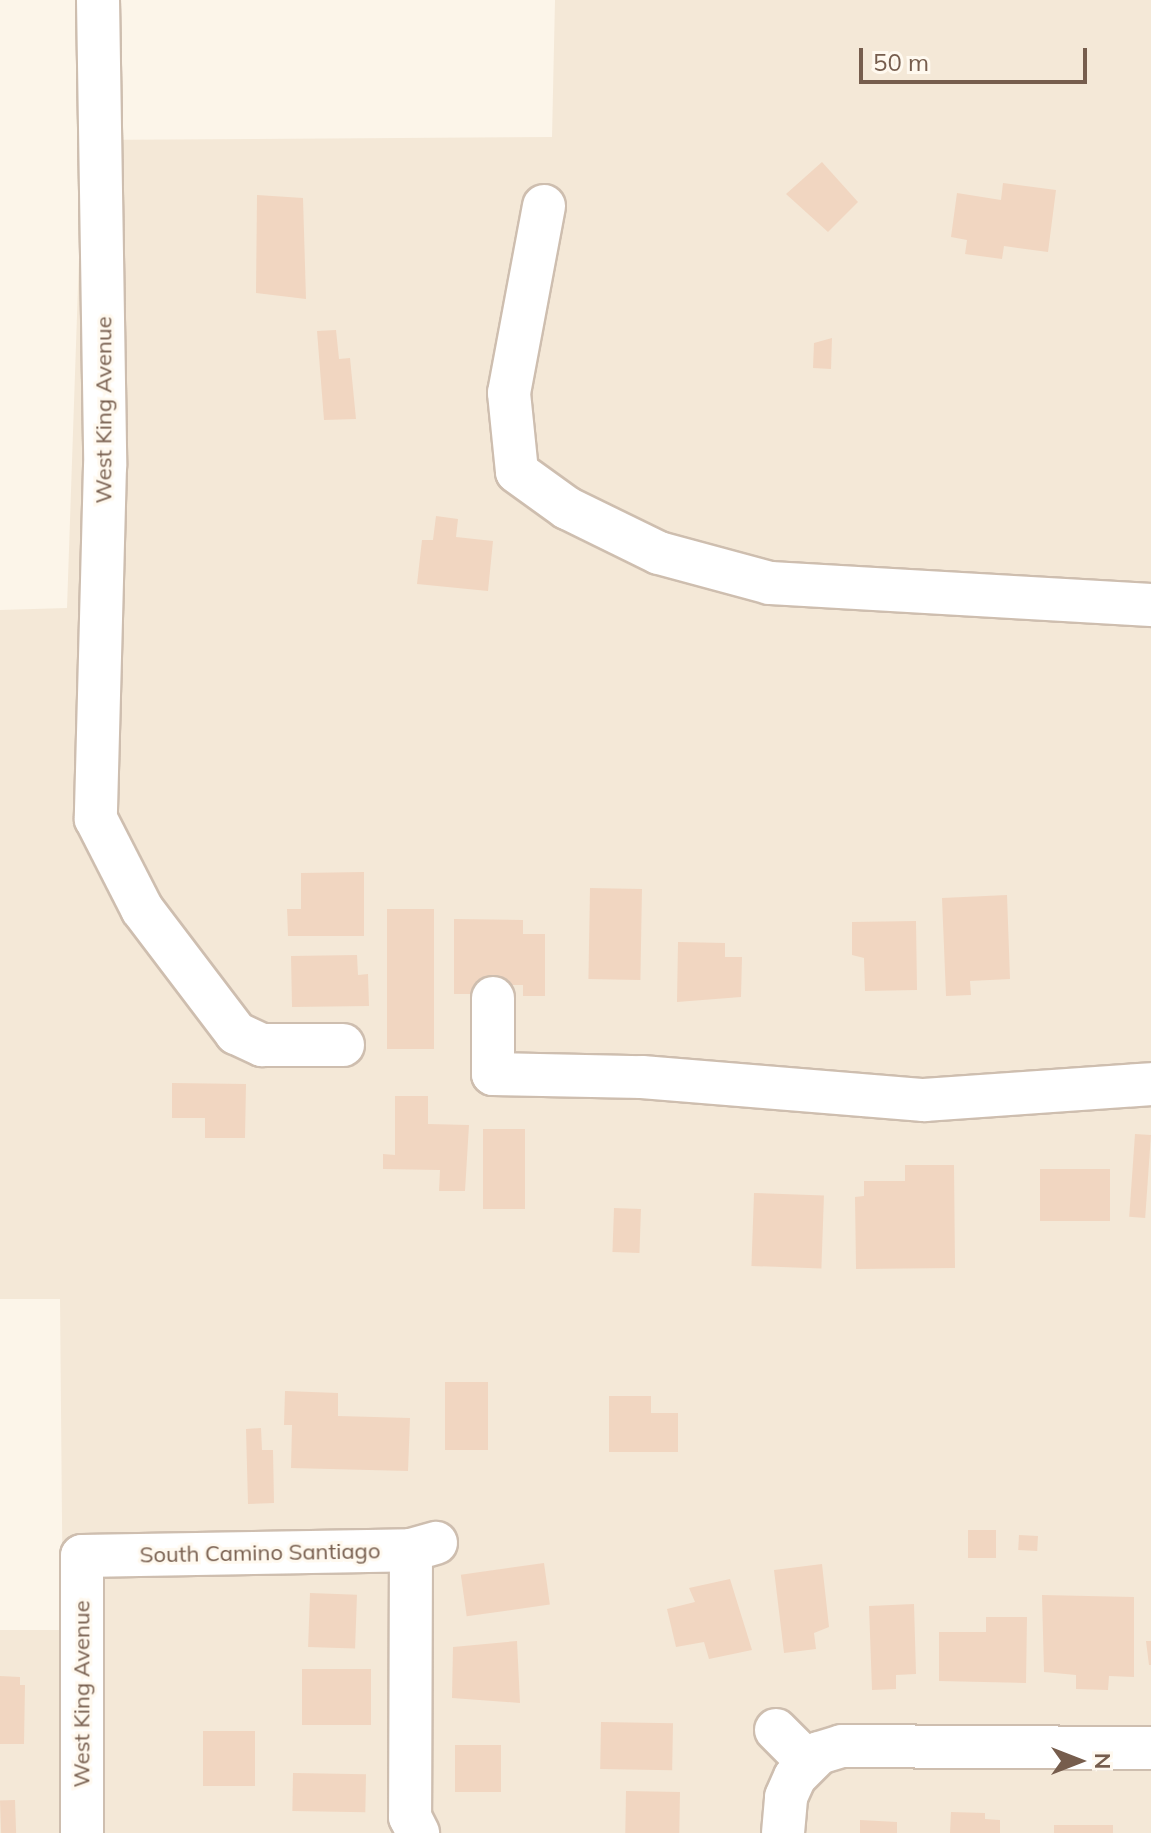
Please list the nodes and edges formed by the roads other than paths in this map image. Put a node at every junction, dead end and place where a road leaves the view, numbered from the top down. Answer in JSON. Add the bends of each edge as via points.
{"nodes":[{"id":1,"x":98,"y":0,"type":"edge"},
{"id":2,"x":544,"y":206,"type":"dead end"},
{"id":3,"x":1151,"y":605,"type":"edge"},
{"id":4,"x":493,"y":998,"type":"dead end"},
{"id":5,"x":343,"y":1045,"type":"dead end"},
{"id":6,"x":1151,"y":1084,"type":"edge"},
{"id":7,"x":82,"y":1556,"type":"joint"},
{"id":8,"x":776,"y":1730,"type":"dead end"},
{"id":9,"x":1151,"y":1748,"type":"edge"},
{"id":10,"x":808,"y":1762,"type":"junction"},
{"id":11,"x":82,"y":1833,"type":"edge"},
{"id":12,"x":418,"y":1833,"type":"edge"},
{"id":13,"x":783,"y":1833,"type":"edge"}],
"edges":[{"from":1,"to":5,"type":"street","name":"West King Avenue","via":[[105,466],[96,819],[142,909],[236,1033],[262,1045]]},
{"from":2,"to":3,"type":"street","via":[[509,393],[517,472],[567,508],[659,553],[770,583]]},
{"from":4,"to":6,"type":"street","via":[[493,1074],[642,1077],[924,1100]]},
{"from":7,"to":11,"type":"street","name":"West King Avenue"},
{"from":7,"to":12,"type":"street","name":"South Camino Santiago","via":[[424,1547],[410,1817]]},
{"from":8,"to":10,"type":"street"},
{"from":9,"to":10,"type":"street","via":[[842,1746]]},
{"from":10,"to":13,"type":"street","via":[[786,1797]]}]}
